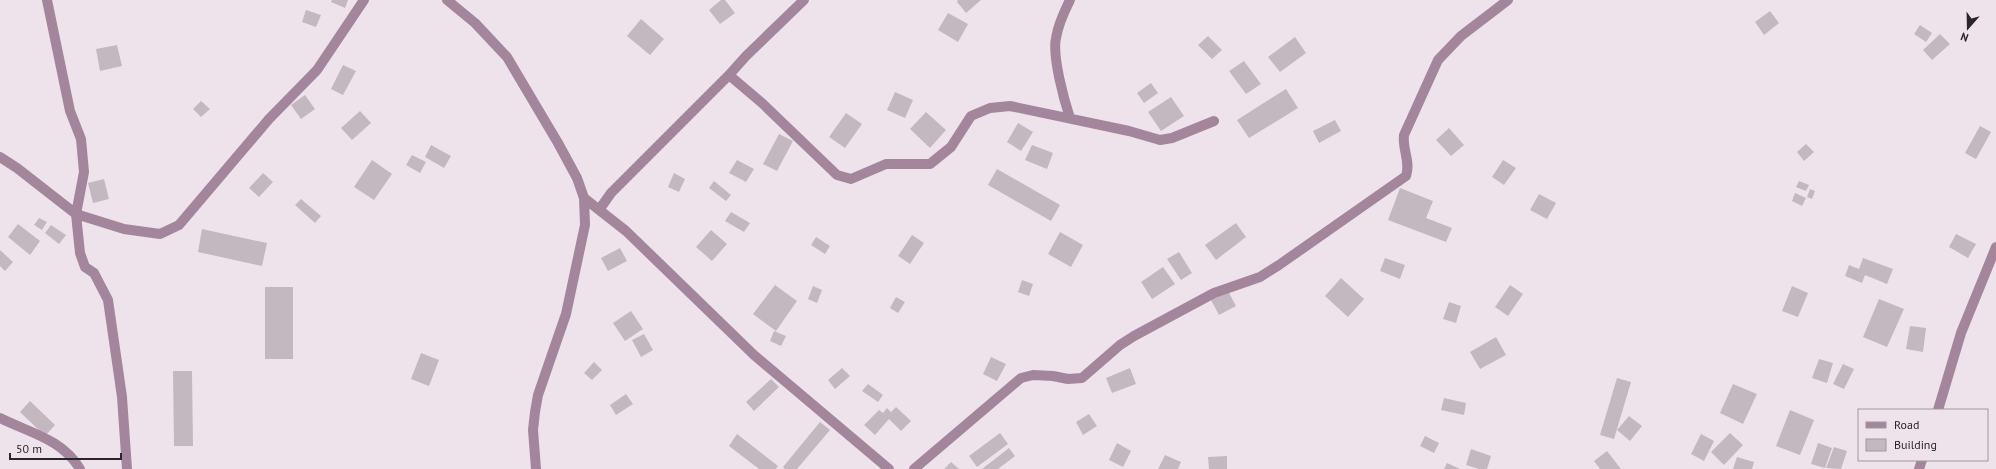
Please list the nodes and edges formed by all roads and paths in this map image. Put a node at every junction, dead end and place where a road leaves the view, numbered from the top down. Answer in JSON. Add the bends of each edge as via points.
{"nodes":[{"id":1,"x":47,"y":0,"type":"edge"},
{"id":2,"x":364,"y":0,"type":"edge"},
{"id":3,"x":447,"y":0,"type":"edge"},
{"id":4,"x":804,"y":0,"type":"edge"},
{"id":5,"x":1070,"y":0,"type":"edge"},
{"id":6,"x":1508,"y":0,"type":"edge"},
{"id":7,"x":729,"y":75,"type":"junction"},
{"id":8,"x":1070,"y":118,"type":"junction"},
{"id":9,"x":1214,"y":121,"type":"dead end"},
{"id":10,"x":0,"y":158,"type":"edge"},
{"id":11,"x":584,"y":198,"type":"junction"},
{"id":12,"x":599,"y":210,"type":"junction"},
{"id":13,"x":76,"y":214,"type":"junction"},
{"id":14,"x":1996,"y":247,"type":"edge"},
{"id":15,"x":1938,"y":409,"type":"edge"},
{"id":16,"x":0,"y":418,"type":"edge"},
{"id":17,"x":80,"y":469,"type":"edge"},
{"id":18,"x":127,"y":469,"type":"edge"},
{"id":19,"x":536,"y":469,"type":"edge"},
{"id":20,"x":889,"y":469,"type":"edge"},
{"id":21,"x":914,"y":469,"type":"edge"}],
"edges":[{"from":1,"to":13,"type":"street","via":[[70,111],[81,139],[84,156],[84,172]]},
{"from":2,"to":13,"type":"street","via":[[317,70],[269,119],[179,225],[160,234],[124,229]]},
{"from":3,"to":11,"type":"street","via":[[475,23],[506,57],[558,143],[577,178]]},
{"from":4,"to":7,"type":"street"},
{"from":5,"to":8,"type":"street","via":[[1056,39],[1057,64]]},
{"from":6,"to":21,"type":"street","via":[[1461,36],[1438,60],[1404,134],[1408,170],[1406,176],[1260,277],[1214,293],[1134,336],[1082,378],[1034,375],[1021,378]]},
{"from":7,"to":8,"type":"street","via":[[837,175],[852,179],[886,164],[930,164],[952,147],[972,116],[990,108],[1010,106]]},
{"from":7,"to":12,"type":"street","via":[[610,193]]},
{"from":8,"to":9,"type":"street","via":[[1160,140],[1172,138]]},
{"from":10,"to":13,"type":"street","via":[[17,168]]},
{"from":11,"to":12,"type":"street"},
{"from":11,"to":19,"type":"street","via":[[585,225],[566,314],[538,395],[533,430]]},
{"from":12,"to":20,"type":"street","via":[[626,231],[754,355]]},
{"from":13,"to":18,"type":"street","via":[[84,267],[94,273],[108,300],[122,397]]},
{"from":14,"to":15,"type":"street","via":[[1961,333]]},
{"from":16,"to":17,"type":"street","via":[[52,440],[74,459]]}]}
